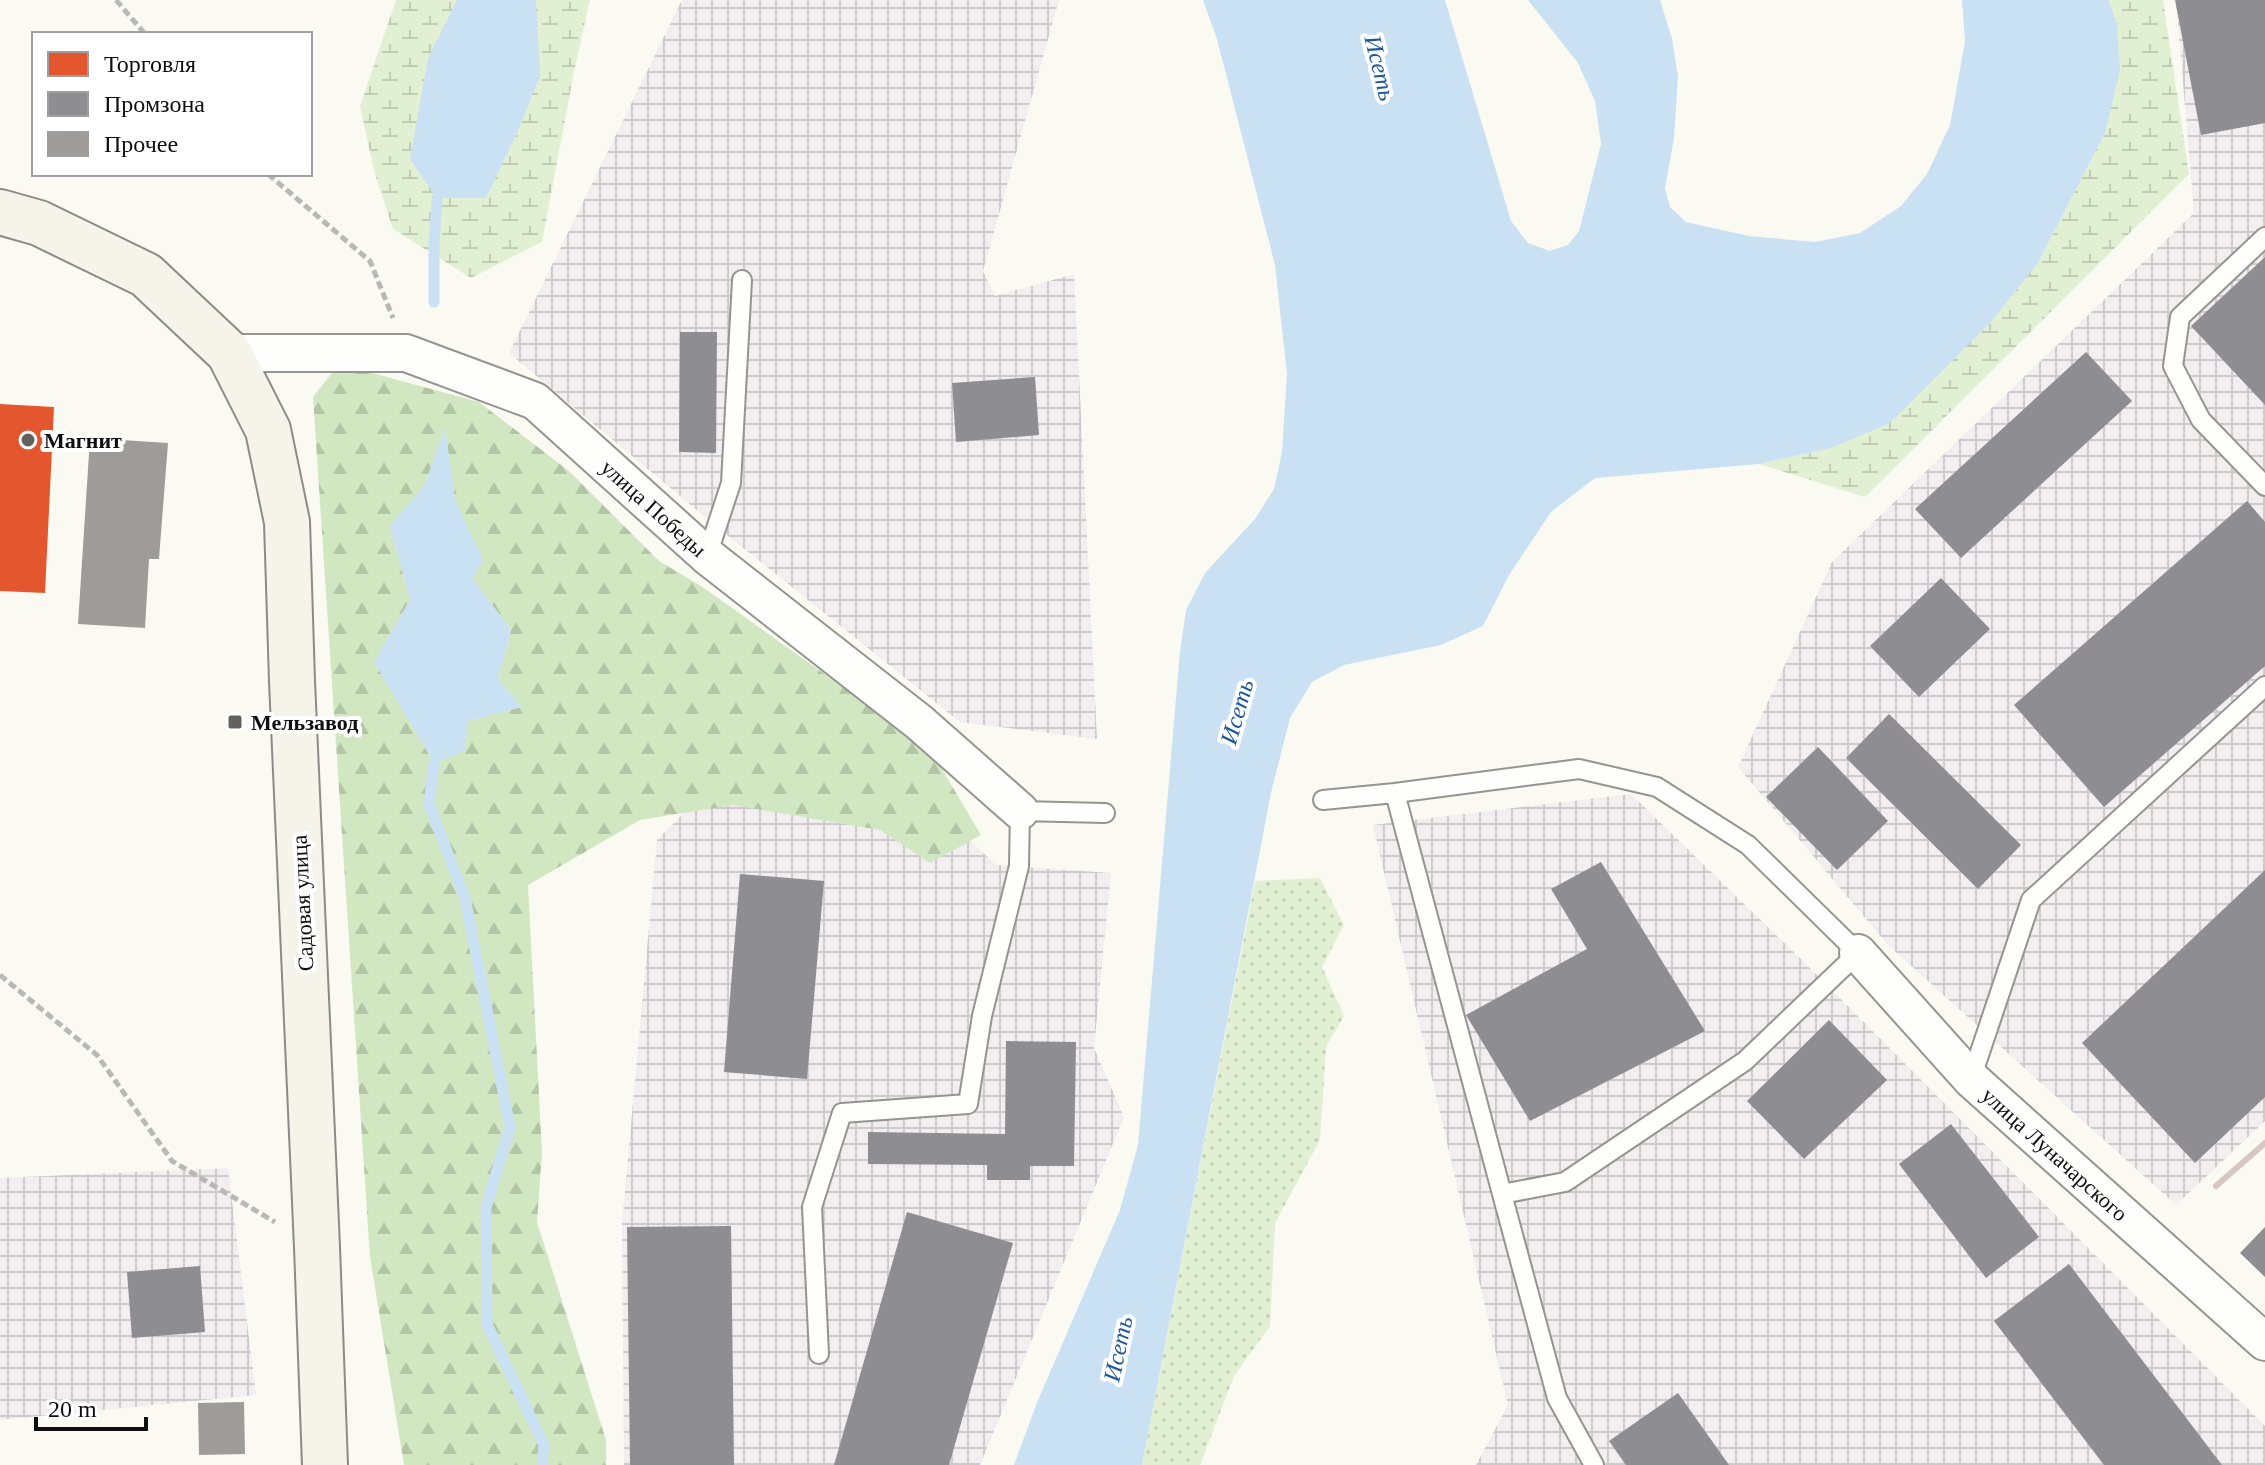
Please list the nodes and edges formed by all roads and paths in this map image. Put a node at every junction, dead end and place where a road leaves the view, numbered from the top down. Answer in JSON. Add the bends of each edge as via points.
{"nodes":[{"id":1,"x":116,"y":0,"type":"edge"},
{"id":2,"x":143,"y":32,"type":"edge"},
{"id":3,"x":270,"y":176,"type":"edge"},
{"id":4,"x":0,"y":212,"type":"edge"},
{"id":5,"x":2265,"y":237,"type":"edge"},
{"id":6,"x":742,"y":280,"type":"dead end"},
{"id":7,"x":229,"y":353,"type":"junction"},
{"id":8,"x":406,"y":353,"type":"junction"},
{"id":9,"x":2265,"y":486,"type":"edge"},
{"id":10,"x":707,"y":556,"type":"junction"},
{"id":11,"x":2265,"y":686,"type":"edge"},
{"id":12,"x":1395,"y":793,"type":"junction"},
{"id":13,"x":1323,"y":800,"type":"dead end"},
{"id":14,"x":1020,"y":811,"type":"junction"},
{"id":15,"x":1105,"y":813,"type":"dead end"},
{"id":16,"x":1858,"y":953,"type":"junction"},
{"id":17,"x":0,"y":975,"type":"edge"},
{"id":18,"x":1971,"y":1079,"type":"junction"},
{"id":19,"x":1502,"y":1194,"type":"junction"},
{"id":20,"x":317,"y":1247,"type":"junction"},
{"id":21,"x":2265,"y":1342,"type":"edge"},
{"id":22,"x":819,"y":1354,"type":"dead end"},
{"id":23,"x":325,"y":1465,"type":"edge"},
{"id":24,"x":1594,"y":1465,"type":"edge"}],
"edges":[{"from":1,"to":2,"type":"path"},
{"from":3,"to":8,"type":"path","via":[[370,261]]},
{"from":4,"to":7,"type":"main road","name":"Садовая улица","via":[[39,223],[146,275]]},
{"from":5,"to":9,"type":"lane","via":[[2180,317],[2173,366],[2201,420]]},
{"from":6,"to":10,"type":"lane","via":[[731,483]]},
{"from":7,"to":8,"type":"street","name":"улица Победы"},
{"from":7,"to":20,"type":"main road","name":"Садовая улица","via":[[268,430],[287,522]]},
{"from":8,"to":10,"type":"street","name":"улица Победы","via":[[535,401]]},
{"from":10,"to":14,"type":"street","name":"улица Победы","via":[[919,722]]},
{"from":11,"to":18,"type":"lane","via":[[2031,900]]},
{"from":12,"to":13,"type":"lane"},
{"from":12,"to":16,"type":"lane","via":[[1579,769],[1657,787],[1748,845]]},
{"from":12,"to":19,"type":"lane"},
{"from":14,"to":15,"type":"lane"},
{"from":14,"to":22,"type":"lane","via":[[1019,866],[982,1016],[968,1104],[842,1113],[812,1207]]},
{"from":16,"to":18,"type":"street","name":"улица Луначарского"},
{"from":16,"to":19,"type":"lane","via":[[1745,1061],[1565,1182]]},
{"from":17,"to":20,"type":"path","via":[[97,1055],[172,1161]]},
{"from":18,"to":21,"type":"street","name":"улица Луначарского"},
{"from":19,"to":24,"type":"lane","via":[[1557,1398]]},
{"from":20,"to":23,"type":"main road","name":"Садовая улица"}]}
